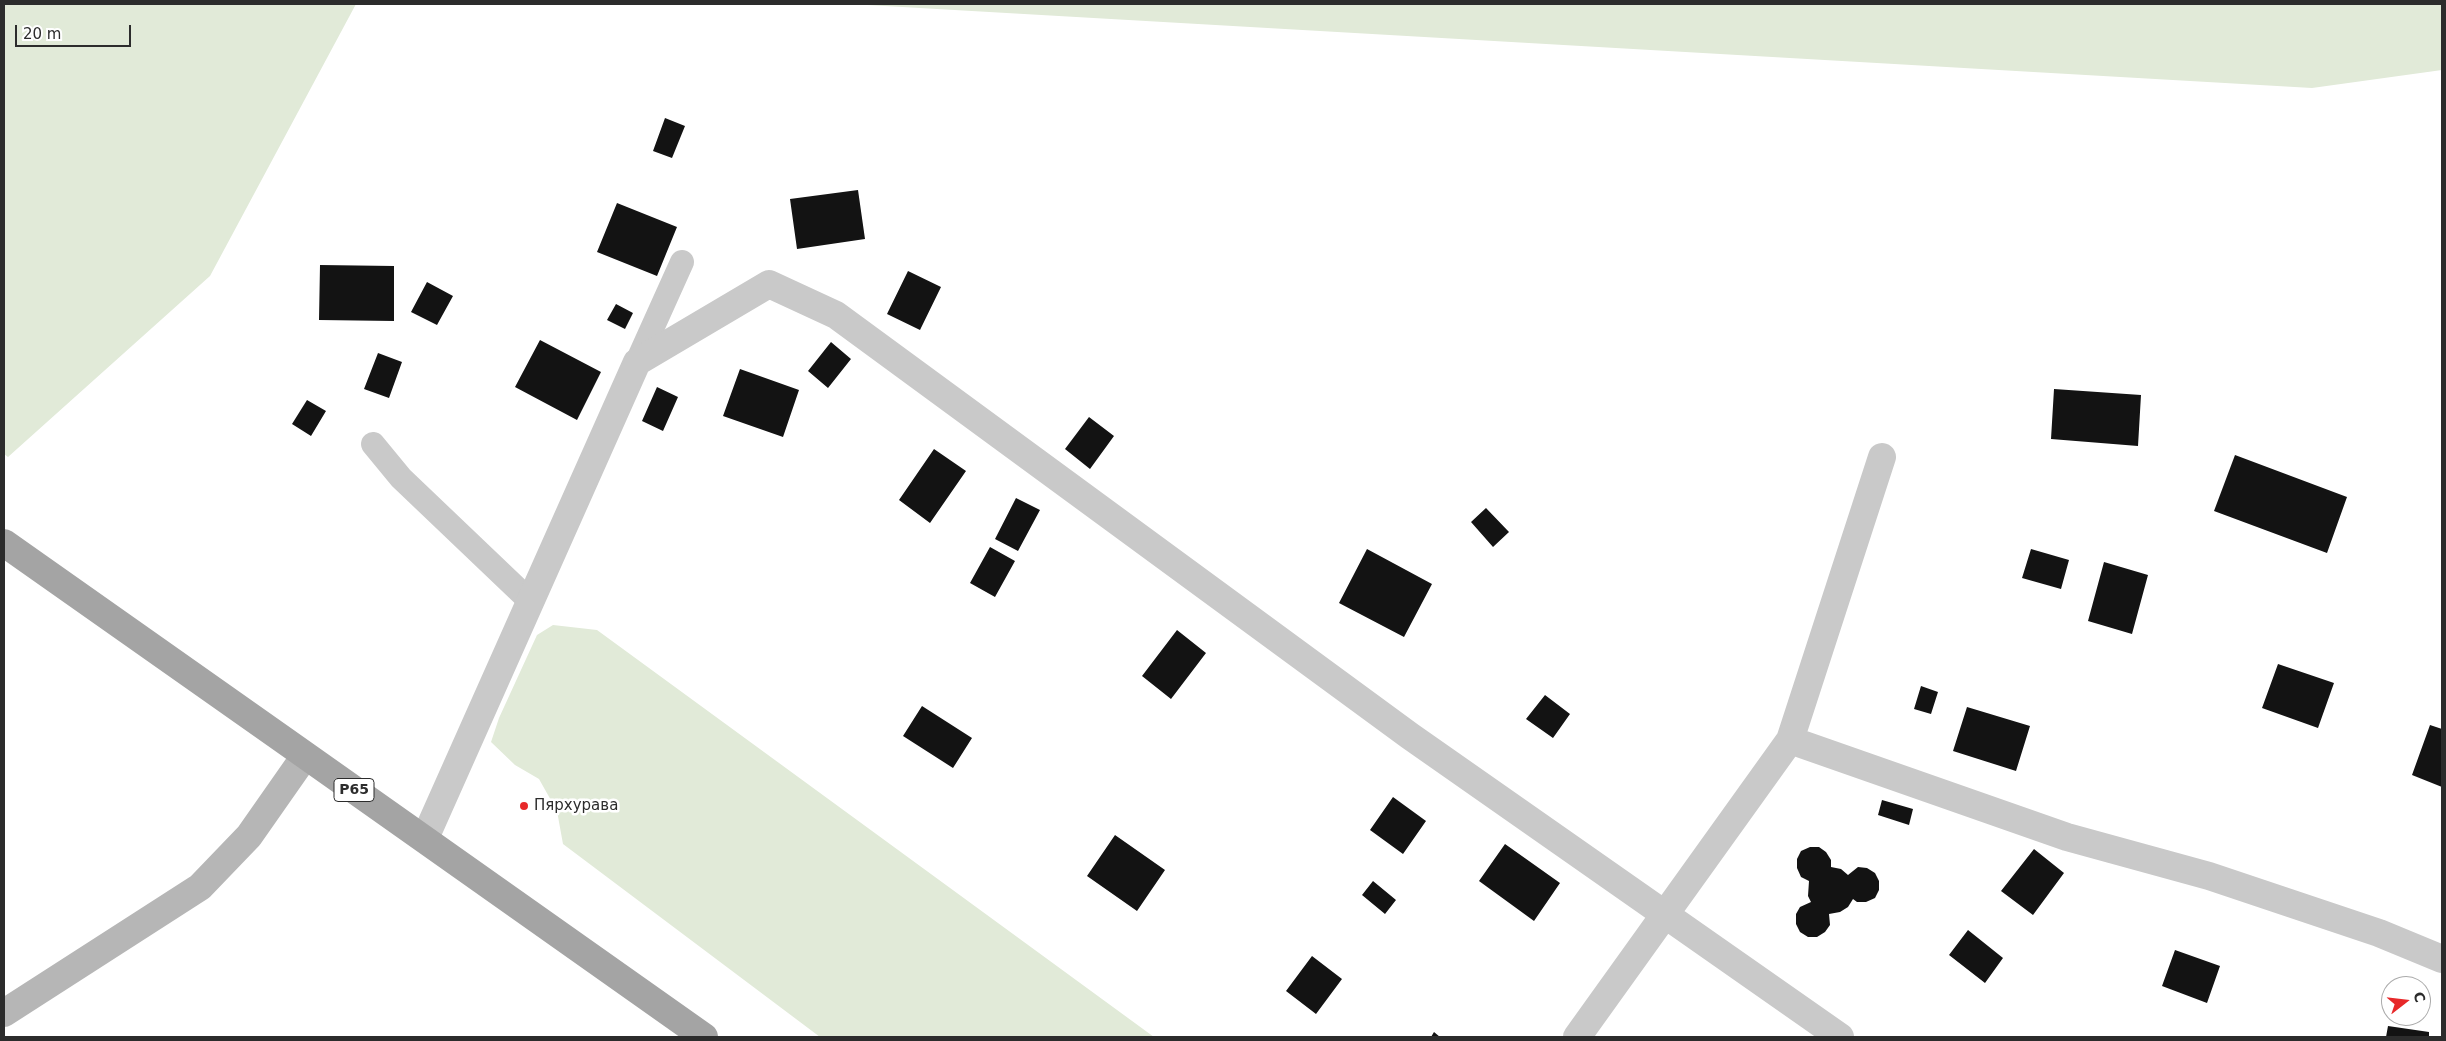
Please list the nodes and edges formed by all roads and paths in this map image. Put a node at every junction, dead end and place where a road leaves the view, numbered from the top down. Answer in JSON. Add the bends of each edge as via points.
{"nodes":[{"id":1,"x":682,"y":262,"type":"dead end"},
{"id":2,"x":637,"y":362,"type":"junction"},
{"id":3,"x":373,"y":444,"type":"dead end"},
{"id":4,"x":1882,"y":457,"type":"dead end"},
{"id":5,"x":4,"y":543,"type":"edge"},
{"id":6,"x":531,"y":602,"type":"junction"},
{"id":7,"x":1790,"y":740,"type":"junction"},
{"id":8,"x":305,"y":756,"type":"junction"},
{"id":9,"x":425,"y":838,"type":"junction"},
{"id":10,"x":1665,"y":916,"type":"junction"},
{"id":11,"x":2442,"y":959,"type":"edge"},
{"id":12,"x":4,"y":1013,"type":"edge"},
{"id":13,"x":704,"y":1037,"type":"edge"},
{"id":14,"x":1577,"y":1037,"type":"edge"},
{"id":15,"x":1840,"y":1037,"type":"edge"}],
"edges":[{"from":1,"to":2,"type":"lane"},
{"from":2,"to":6,"type":"street"},
{"from":2,"to":10,"type":"street","via":[[769,284],[836,315],[1410,736]]},
{"from":3,"to":6,"type":"lane","via":[[401,478]]},
{"from":4,"to":7,"type":"street"},
{"from":5,"to":8,"type":"main road","number":"Р65"},
{"from":6,"to":9,"type":"street"},
{"from":7,"to":10,"type":"street"},
{"from":7,"to":11,"type":"street","via":[[2067,837],[2209,876],[2379,932]]},
{"from":8,"to":9,"type":"main road","number":"Р65"},
{"from":8,"to":12,"type":"street","via":[[249,836],[200,887]]},
{"from":9,"to":13,"type":"main road","number":"Р65"},
{"from":10,"to":14,"type":"street"},
{"from":10,"to":15,"type":"street"}]}
